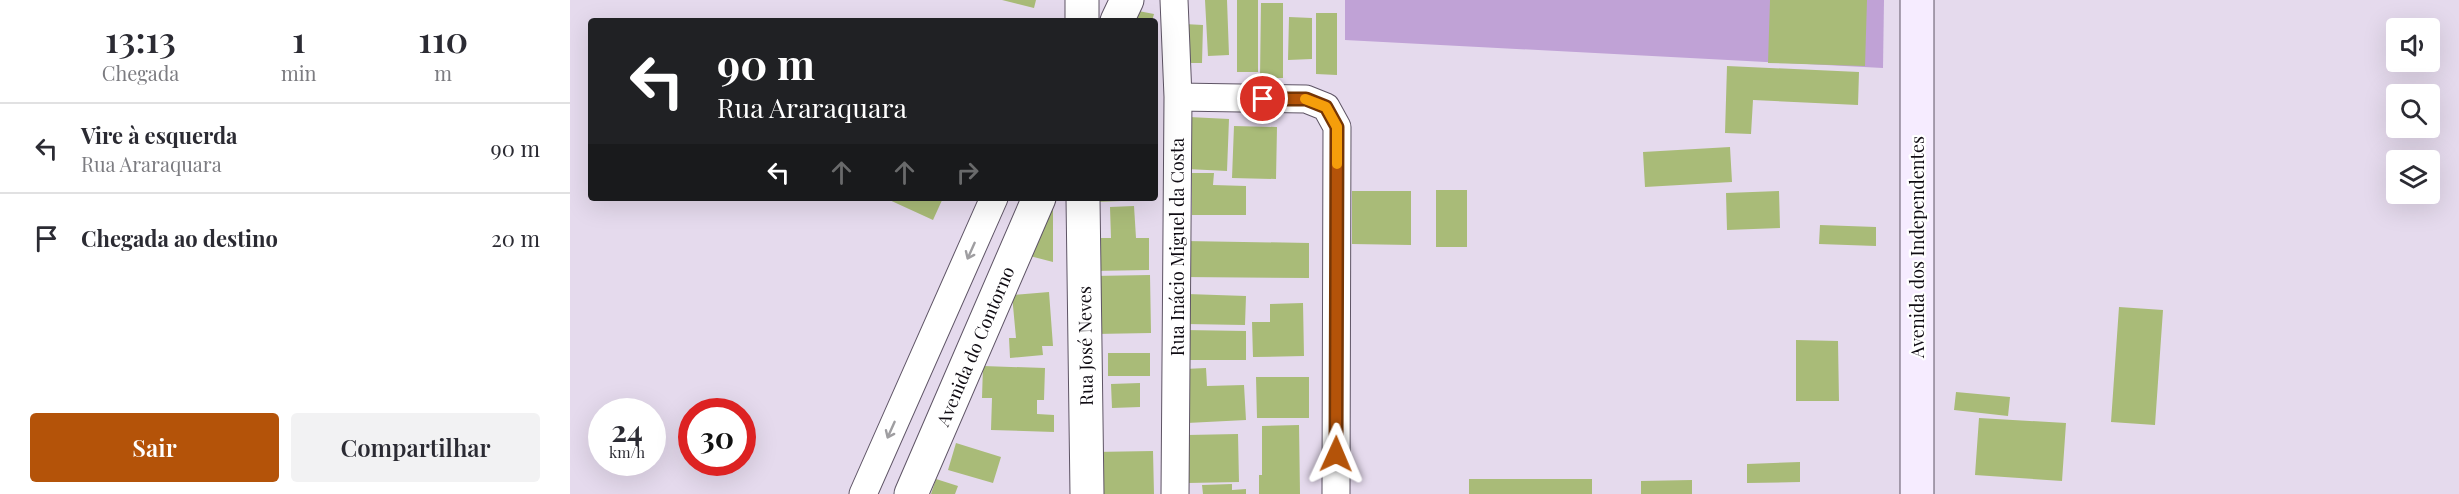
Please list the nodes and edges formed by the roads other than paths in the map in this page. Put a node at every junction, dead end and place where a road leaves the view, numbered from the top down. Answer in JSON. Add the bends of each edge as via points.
{"nodes":[{"id":1,"x":1127,"y":0,"type":"edge"},
{"id":2,"x":1174,"y":0,"type":"edge"},
{"id":3,"x":1917,"y":0,"type":"edge"},
{"id":4,"x":1118,"y":18,"type":"edge"},
{"id":5,"x":1178,"y":97,"type":"junction"},
{"id":6,"x":993,"y":201,"type":"edge"},
{"id":7,"x":1038,"y":201,"type":"edge"},
{"id":8,"x":1083,"y":201,"type":"edge"},
{"id":9,"x":863,"y":494,"type":"edge"},
{"id":10,"x":911,"y":494,"type":"edge"},
{"id":11,"x":1087,"y":494,"type":"edge"},
{"id":12,"x":1175,"y":494,"type":"edge"},
{"id":13,"x":1336,"y":494,"type":"edge"},
{"id":14,"x":1917,"y":494,"type":"edge"}],
"edges":[{"from":1,"to":4,"type":"street"},
{"from":2,"to":5,"type":"street","name":"Rua Inácio Miguel da Costa"},
{"from":3,"to":14,"type":"main road","name":"Avenida dos Independentes"},
{"from":5,"to":12,"type":"street","name":"Rua Inácio Miguel da Costa"},
{"from":5,"to":13,"type":"street","via":[[1306,99],[1326,107],[1337,127]]},
{"from":6,"to":9,"type":"street","one_way":true},
{"from":7,"to":10,"type":"street","name":"Avenida do Contorno"},
{"from":8,"to":11,"type":"street","name":"Rua José Neves"}]}
